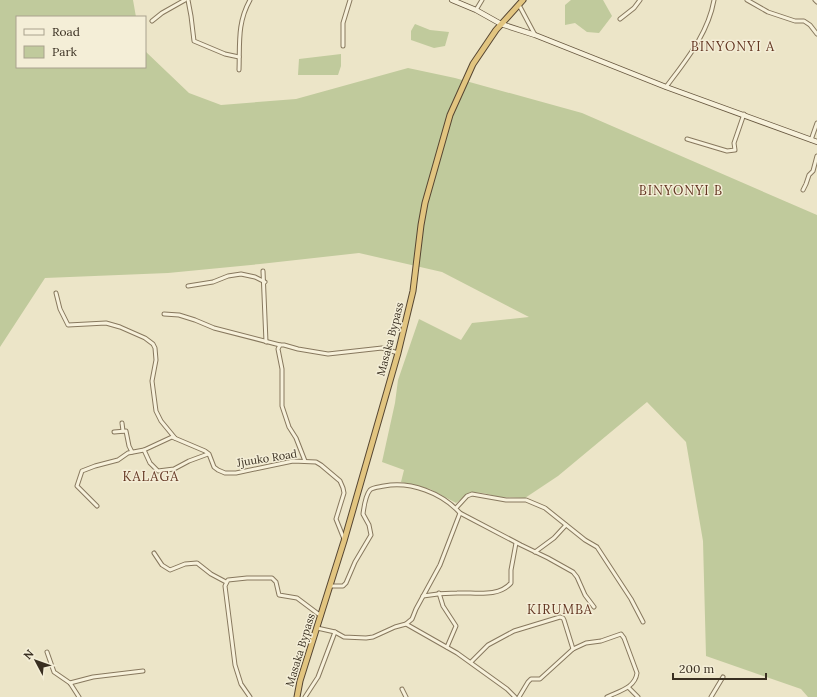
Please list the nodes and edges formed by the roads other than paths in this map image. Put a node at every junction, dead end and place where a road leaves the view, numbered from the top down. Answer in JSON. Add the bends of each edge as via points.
{"nodes":[{"id":1,"x":187,"y":0,"type":"edge"},
{"id":2,"x":250,"y":0,"type":"edge"},
{"id":3,"x":350,"y":0,"type":"edge"},
{"id":4,"x":452,"y":0,"type":"edge"},
{"id":5,"x":482,"y":0,"type":"edge"},
{"id":6,"x":523,"y":0,"type":"edge"},
{"id":7,"x":640,"y":0,"type":"edge"},
{"id":8,"x":714,"y":0,"type":"edge"},
{"id":9,"x":747,"y":0,"type":"edge"},
{"id":10,"x":519,"y":5,"type":"junction"},
{"id":11,"x":476,"y":10,"type":"junction"},
{"id":12,"x":620,"y":19,"type":"dead end"},
{"id":13,"x":152,"y":21,"type":"dead end"},
{"id":14,"x":501,"y":24,"type":"junction"},
{"id":15,"x":817,"y":34,"type":"edge"},
{"id":16,"x":535,"y":35,"type":"junction"},
{"id":17,"x":343,"y":46,"type":"dead end"},
{"id":18,"x":239,"y":57,"type":"junction"},
{"id":19,"x":239,"y":70,"type":"dead end"},
{"id":20,"x":666,"y":87,"type":"junction"},
{"id":21,"x":744,"y":114,"type":"junction"},
{"id":22,"x":817,"y":123,"type":"edge"},
{"id":23,"x":686,"y":139,"type":"dead end"},
{"id":24,"x":811,"y":140,"type":"junction"},
{"id":25,"x":817,"y":142,"type":"edge"},
{"id":26,"x":817,"y":156,"type":"edge"},
{"id":27,"x":803,"y":190,"type":"dead end"},
{"id":28,"x":263,"y":271,"type":"dead end"},
{"id":29,"x":265,"y":282,"type":"junction"},
{"id":30,"x":188,"y":286,"type":"dead end"},
{"id":31,"x":56,"y":293,"type":"dead end"},
{"id":32,"x":164,"y":314,"type":"dead end"},
{"id":33,"x":266,"y":342,"type":"junction"},
{"id":34,"x":280,"y":346,"type":"junction"},
{"id":35,"x":398,"y":353,"type":"junction"},
{"id":36,"x":122,"y":423,"type":"dead end"},
{"id":37,"x":123,"y":431,"type":"junction"},
{"id":38,"x":114,"y":432,"type":"dead end"},
{"id":39,"x":175,"y":438,"type":"junction"},
{"id":40,"x":144,"y":450,"type":"junction"},
{"id":41,"x":132,"y":452,"type":"junction"},
{"id":42,"x":209,"y":454,"type":"junction"},
{"id":43,"x":305,"y":461,"type":"junction"},
{"id":44,"x":96,"y":506,"type":"dead end"},
{"id":45,"x":456,"y":508,"type":"junction"},
{"id":46,"x":460,"y":513,"type":"junction"},
{"id":47,"x":566,"y":525,"type":"junction"},
{"id":48,"x":344,"y":541,"type":"junction"},
{"id":49,"x":516,"y":543,"type":"junction"},
{"id":50,"x":535,"y":552,"type":"junction"},
{"id":51,"x":154,"y":553,"type":"dead end"},
{"id":52,"x":226,"y":582,"type":"junction"},
{"id":53,"x":330,"y":586,"type":"junction"},
{"id":54,"x":439,"y":593,"type":"junction"},
{"id":55,"x":423,"y":596,"type":"junction"},
{"id":56,"x":594,"y":607,"type":"dead end"},
{"id":57,"x":321,"y":616,"type":"junction"},
{"id":58,"x":412,"y":619,"type":"junction"},
{"id":59,"x":642,"y":622,"type":"dead end"},
{"id":60,"x":406,"y":624,"type":"junction"},
{"id":61,"x":317,"y":628,"type":"junction"},
{"id":62,"x":414,"y":629,"type":"junction"},
{"id":63,"x":335,"y":632,"type":"junction"},
{"id":64,"x":341,"y":636,"type":"junction"},
{"id":65,"x":333,"y":638,"type":"junction"},
{"id":66,"x":447,"y":647,"type":"junction"},
{"id":67,"x":573,"y":649,"type":"junction"},
{"id":68,"x":47,"y":652,"type":"dead end"},
{"id":69,"x":471,"y":662,"type":"junction"},
{"id":70,"x":143,"y":671,"type":"dead end"},
{"id":71,"x":723,"y":677,"type":"dead end"},
{"id":72,"x":70,"y":683,"type":"junction"},
{"id":73,"x":629,"y":688,"type":"junction"},
{"id":74,"x":402,"y":689,"type":"dead end"},
{"id":75,"x":514,"y":696,"type":"edge"},
{"id":76,"x":519,"y":696,"type":"edge"},
{"id":77,"x":79,"y":697,"type":"edge"},
{"id":78,"x":250,"y":697,"type":"edge"},
{"id":79,"x":297,"y":697,"type":"edge"},
{"id":80,"x":304,"y":697,"type":"edge"},
{"id":81,"x":406,"y":697,"type":"edge"},
{"id":82,"x":607,"y":697,"type":"edge"},
{"id":83,"x":638,"y":697,"type":"edge"},
{"id":84,"x":711,"y":697,"type":"edge"}],
"edges":[{"from":1,"to":13,"type":"street"},
{"from":1,"to":18,"type":"street","via":[[192,16],[194,41]]},
{"from":2,"to":18,"type":"street","via":[[241,24]]},
{"from":3,"to":17,"type":"street","via":[[343,23]]},
{"from":4,"to":11,"type":"main road"},
{"from":5,"to":11,"type":"street"},
{"from":6,"to":10,"type":"highway","name":"Masaka Bypass"},
{"from":7,"to":12,"type":"street"},
{"from":8,"to":20,"type":"street","via":[[705,28],[696,45]]},
{"from":9,"to":15,"type":"street","via":[[768,12],[795,21],[804,21]]},
{"from":10,"to":14,"type":"highway","name":"Masaka Bypass"},
{"from":10,"to":16,"type":"street"},
{"from":11,"to":14,"type":"main road"},
{"from":14,"to":16,"type":"main road"},
{"from":14,"to":35,"type":"highway","name":"Masaka Bypass","via":[[473,64],[445,128],[425,203],[413,291]]},
{"from":16,"to":20,"type":"main road"},
{"from":18,"to":19,"type":"street"},
{"from":20,"to":21,"type":"main road"},
{"from":21,"to":23,"type":"street","via":[[734,143],[735,150],[727,151]]},
{"from":21,"to":24,"type":"main road"},
{"from":22,"to":24,"type":"street"},
{"from":24,"to":25,"type":"main road"},
{"from":26,"to":27,"type":"street","via":[[813,171]]},
{"from":28,"to":29,"type":"street"},
{"from":29,"to":30,"type":"street","via":[[241,274]]},
{"from":29,"to":33,"type":"street"},
{"from":31,"to":39,"type":"street","via":[[68,325],[106,323],[145,338],[153,344],[156,360],[152,381],[156,411]]},
{"from":32,"to":33,"type":"street","via":[[179,315],[214,328]]},
{"from":33,"to":34,"type":"street"},
{"from":34,"to":35,"type":"street","via":[[284,344],[328,354],[382,348]]},
{"from":34,"to":43,"type":"street","via":[[278,349],[282,369],[282,406]]},
{"from":35,"to":48,"type":"highway","name":"Masaka Bypass"},
{"from":36,"to":37,"type":"street"},
{"from":37,"to":38,"type":"street"},
{"from":37,"to":41,"type":"street","via":[[126,431]]},
{"from":39,"to":40,"type":"street","via":[[168,438]]},
{"from":39,"to":42,"type":"street"},
{"from":40,"to":41,"type":"street"},
{"from":40,"to":42,"type":"street","via":[[150,463],[158,471],[174,469]]},
{"from":41,"to":44,"type":"street","via":[[82,472],[77,486]]},
{"from":42,"to":43,"type":"street","name":"Jjuuko Road","via":[[218,470],[236,473],[275,464]]},
{"from":43,"to":48,"type":"street","name":"Jjuuko Road","via":[[321,465],[342,485],[344,492],[336,519]]},
{"from":45,"to":46,"type":"street"},
{"from":45,"to":47,"type":"street","via":[[472,494],[506,500],[526,500],[545,508]]},
{"from":45,"to":53,"type":"street","via":[[420,488],[396,484],[371,490],[363,514],[371,535],[346,583],[343,586]]},
{"from":46,"to":49,"type":"street"},
{"from":46,"to":55,"type":"street","via":[[440,565]]},
{"from":47,"to":50,"type":"street"},
{"from":47,"to":59,"type":"street","via":[[600,551],[631,599]]},
{"from":48,"to":53,"type":"highway","name":"Masaka Bypass"},
{"from":49,"to":50,"type":"street"},
{"from":49,"to":54,"type":"street","via":[[511,583],[505,588],[483,594]]},
{"from":50,"to":56,"type":"street","via":[[575,574]]},
{"from":51,"to":52,"type":"street","via":[[162,565],[170,570],[185,564],[197,563]]},
{"from":52,"to":57,"type":"street","via":[[230,579],[272,578],[276,582],[279,595],[297,598]]},
{"from":52,"to":78,"type":"street","via":[[235,665],[241,684]]},
{"from":53,"to":57,"type":"highway","name":"Masaka Bypass"},
{"from":54,"to":55,"type":"street"},
{"from":54,"to":66,"type":"street","via":[[443,606],[456,626]]},
{"from":55,"to":58,"type":"street"},
{"from":57,"to":61,"type":"highway","name":"Masaka Bypass"},
{"from":58,"to":60,"type":"street"},
{"from":58,"to":62,"type":"street"},
{"from":60,"to":62,"type":"street"},
{"from":60,"to":64,"type":"street","via":[[373,637]]},
{"from":61,"to":63,"type":"street"},
{"from":61,"to":79,"type":"highway","name":"Masaka Bypass"},
{"from":62,"to":66,"type":"street"},
{"from":63,"to":64,"type":"street"},
{"from":63,"to":65,"type":"street"},
{"from":64,"to":65,"type":"street"},
{"from":65,"to":80,"type":"street","via":[[318,677]]},
{"from":66,"to":69,"type":"street"},
{"from":67,"to":69,"type":"street","via":[[564,620],[560,617],[514,631],[488,645]]},
{"from":67,"to":73,"type":"street","via":[[590,642],[623,635],[637,674]]},
{"from":67,"to":76,"type":"street","via":[[540,679],[531,679]]},
{"from":68,"to":72,"type":"street","via":[[54,672]]},
{"from":69,"to":75,"type":"street"},
{"from":70,"to":72,"type":"street","via":[[93,677]]},
{"from":71,"to":84,"type":"street"},
{"from":72,"to":77,"type":"street"},
{"from":73,"to":82,"type":"street"},
{"from":73,"to":83,"type":"street"},
{"from":74,"to":81,"type":"street"},
{"from":75,"to":76,"type":"street"}]}
